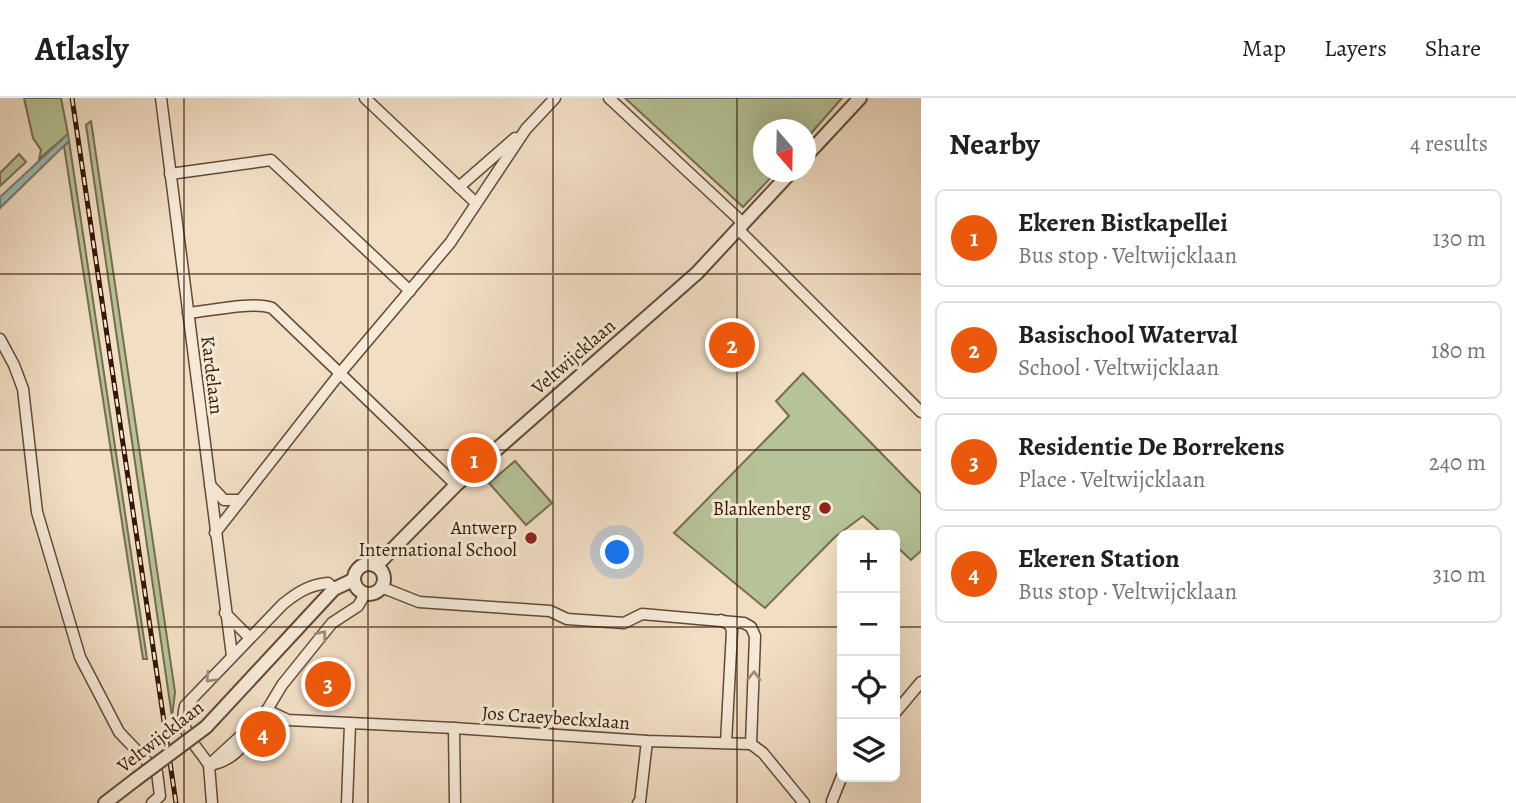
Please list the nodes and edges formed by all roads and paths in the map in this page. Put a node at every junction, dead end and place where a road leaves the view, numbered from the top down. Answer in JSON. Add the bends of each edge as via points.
{"nodes":[{"id":1,"x":161,"y":98,"type":"edge"},
{"id":2,"x":365,"y":98,"type":"edge"},
{"id":3,"x":555,"y":98,"type":"edge"},
{"id":4,"x":609,"y":98,"type":"edge"},
{"id":5,"x":860,"y":98,"type":"edge"},
{"id":6,"x":526,"y":128,"type":"junction"},
{"id":7,"x":816,"y":145,"type":"edge"},
{"id":8,"x":170,"y":174,"type":"junction"},
{"id":9,"x":782,"y":182,"type":"edge"},
{"id":10,"x":459,"y":187,"type":"junction"},
{"id":11,"x":476,"y":203,"type":"junction"},
{"id":12,"x":740,"y":226,"type":"junction"},
{"id":13,"x":410,"y":291,"type":"junction"},
{"id":14,"x":188,"y":313,"type":"junction"},
{"id":15,"x":0,"y":339,"type":"edge"},
{"id":16,"x":341,"y":372,"type":"junction"},
{"id":17,"x":921,"y":412,"type":"edge"},
{"id":18,"x":210,"y":485,"type":"junction"},
{"id":19,"x":456,"y":485,"type":"junction"},
{"id":20,"x":241,"y":500,"type":"junction"},
{"id":21,"x":215,"y":533,"type":"junction"},
{"id":22,"x":376,"y":566,"type":"junction"},
{"id":23,"x":358,"y":587,"type":"junction"},
{"id":24,"x":382,"y":587,"type":"junction"},
{"id":25,"x":334,"y":589,"type":"junction"},
{"id":26,"x":321,"y":603,"type":"junction"},
{"id":27,"x":225,"y":612,"type":"junction"},
{"id":28,"x":722,"y":620,"type":"junction"},
{"id":29,"x":249,"y":637,"type":"junction"},
{"id":30,"x":232,"y":656,"type":"junction"},
{"id":31,"x":921,"y":682,"type":"edge"},
{"id":32,"x":900,"y":707,"type":"edge"},
{"id":33,"x":268,"y":710,"type":"junction"},
{"id":34,"x":350,"y":724,"type":"junction"},
{"id":35,"x":454,"y":728,"type":"junction"},
{"id":36,"x":647,"y":741,"type":"junction"},
{"id":37,"x":726,"y":743,"type":"junction"},
{"id":38,"x":751,"y":744,"type":"junction"},
{"id":39,"x":209,"y":765,"type":"junction"},
{"id":40,"x":838,"y":782,"type":"edge"},
{"id":41,"x":105,"y":803,"type":"edge"},
{"id":42,"x":152,"y":803,"type":"edge"},
{"id":43,"x":212,"y":803,"type":"edge"},
{"id":44,"x":347,"y":803,"type":"edge"},
{"id":45,"x":455,"y":803,"type":"edge"},
{"id":46,"x":638,"y":803,"type":"edge"},
{"id":47,"x":804,"y":803,"type":"edge"},
{"id":48,"x":830,"y":803,"type":"edge"}],
"edges":[{"from":1,"to":8,"type":"street","name":"Kardelaan"},
{"from":2,"to":10,"type":"street"},
{"from":3,"to":6,"type":"street"},
{"from":4,"to":12,"type":"street"},
{"from":5,"to":7,"type":"street"},
{"from":6,"to":10,"type":"street"},
{"from":6,"to":11,"type":"street"},
{"from":8,"to":13,"type":"street","via":[[271,160]]},
{"from":8,"to":14,"type":"street","name":"Kardelaan"},
{"from":9,"to":12,"type":"street","name":"Veltwijcklaan"},
{"from":10,"to":11,"type":"street"},
{"from":11,"to":13,"type":"street"},
{"from":12,"to":17,"type":"street"},
{"from":12,"to":19,"type":"street","name":"Veltwijcklaan","via":[[697,273]]},
{"from":13,"to":16,"type":"street"},
{"from":14,"to":16,"type":"street","via":[[272,308]]},
{"from":14,"to":18,"type":"street","name":"Kardelaan"},
{"from":15,"to":42,"type":"street","via":[[23,389],[37,512],[80,657],[119,732],[157,772],[160,796]]},
{"from":16,"to":19,"type":"street"},
{"from":16,"to":20,"type":"street"},
{"from":18,"to":20,"type":"street","via":[[223,500]]},
{"from":18,"to":21,"type":"street","name":"Kardelaan"},
{"from":19,"to":22,"type":"street","name":"Veltwijcklaan"},
{"from":20,"to":21,"type":"street"},
{"from":21,"to":27,"type":"street","name":"Kardelaan"},
{"from":22,"to":23,"type":"street","name":"Veltwijcklaan","via":[[360,567]]},
{"from":22,"to":24,"type":"street","via":[[384,577]]},
{"from":23,"to":24,"type":"street","name":"Veltwijcklaan","via":[[376,593]]},
{"from":23,"to":25,"type":"street","name":"Veltwijcklaan"},
{"from":23,"to":26,"type":"street","name":"Veltwijcklaan"},
{"from":33,"to":23,"type":"street","name":"Veltwijcklaan","one_way":true,"via":[[282,685],[332,623],[358,606]]},
{"from":24,"to":28,"type":"street","via":[[419,602],[550,611],[567,619],[624,623],[642,614]]},
{"from":25,"to":26,"type":"street","name":"Veltwijcklaan"},
{"from":25,"to":29,"type":"street","via":[[328,583],[301,590]]},
{"from":26,"to":41,"type":"street","name":"Veltwijcklaan","bridge":true,"via":[[206,727]]},
{"from":27,"to":29,"type":"street"},
{"from":27,"to":30,"type":"street","name":"Kardelaan"},
{"from":28,"to":37,"type":"street","via":[[732,631]]},
{"from":38,"to":28,"type":"street","one_way":true,"via":[[755,636],[744,623]]},
{"from":29,"to":30,"type":"street"},
{"from":30,"to":39,"type":"street","one_way":true,"via":[[190,701],[182,718],[186,734]]},
{"from":31,"to":32,"type":"street"},
{"from":33,"to":34,"type":"street","name":"Jos Craeybeckxlaan","via":[[288,720]]},
{"from":33,"to":39,"type":"street","name":"Veltwijcklaan","via":[[239,750],[223,762]]},
{"from":34,"to":35,"type":"street","name":"Jos Craeybeckxlaan"},
{"from":34,"to":44,"type":"street"},
{"from":35,"to":36,"type":"street","name":"Jos Craeybeckxlaan"},
{"from":35,"to":45,"type":"street"},
{"from":36,"to":37,"type":"street","name":"Jos Craeybeckxlaan"},
{"from":36,"to":46,"type":"street"},
{"from":37,"to":38,"type":"street","name":"Jos Craeybeckxlaan"},
{"from":38,"to":47,"type":"street"},
{"from":39,"to":43,"type":"street"},
{"from":40,"to":48,"type":"street"}]}
